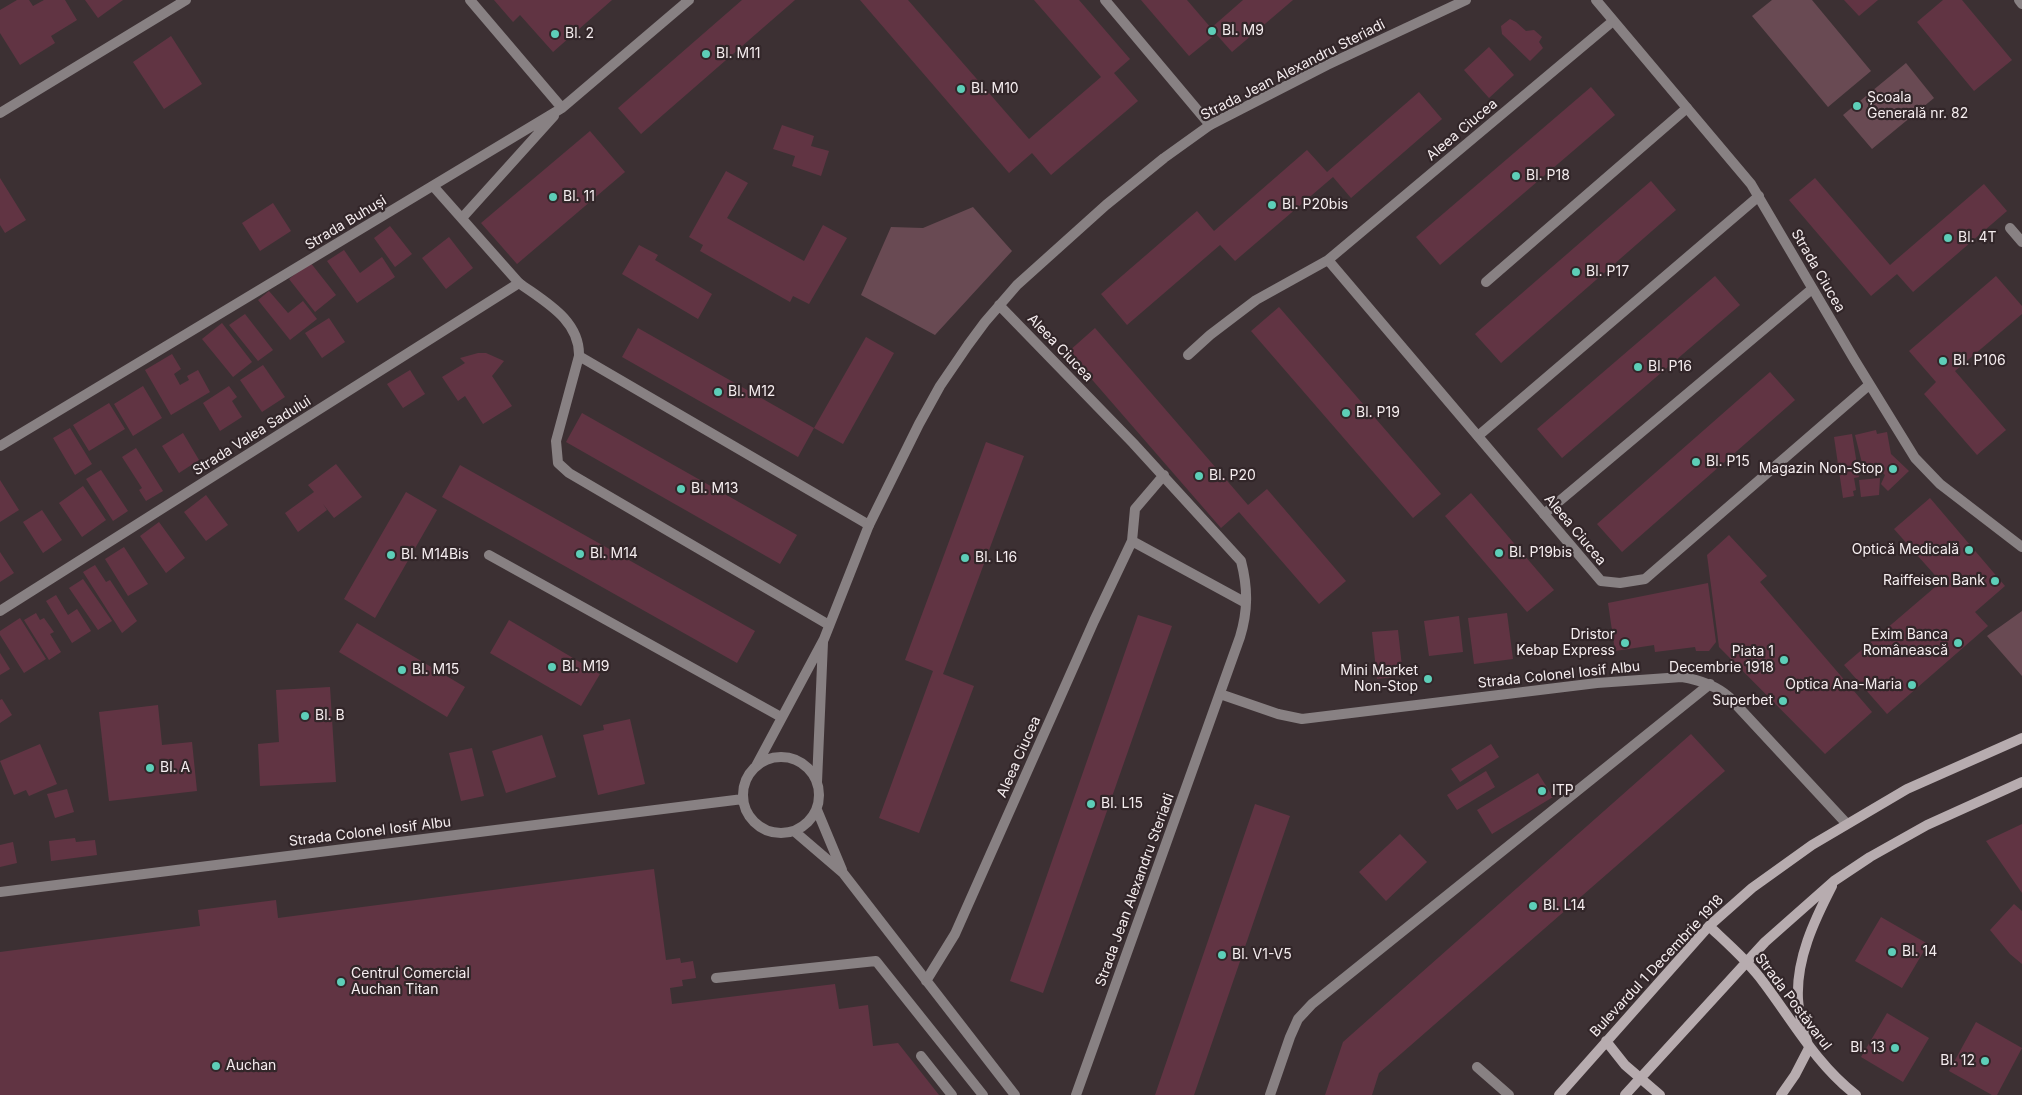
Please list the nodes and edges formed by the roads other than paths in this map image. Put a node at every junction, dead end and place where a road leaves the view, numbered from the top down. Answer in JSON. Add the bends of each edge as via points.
{"nodes":[{"id":1,"x":186,"y":0,"type":"edge"},
{"id":2,"x":470,"y":0,"type":"edge"},
{"id":3,"x":689,"y":0,"type":"edge"},
{"id":4,"x":1105,"y":0,"type":"edge"},
{"id":5,"x":1465,"y":0,"type":"edge"},
{"id":6,"x":1596,"y":0,"type":"edge"},
{"id":7,"x":2019,"y":0,"type":"edge"},
{"id":8,"x":2022,"y":4,"type":"edge"},
{"id":9,"x":1613,"y":21,"type":"junction"},
{"id":10,"x":562,"y":108,"type":"junction"},
{"id":11,"x":1687,"y":108,"type":"junction"},
{"id":12,"x":0,"y":113,"type":"edge"},
{"id":13,"x":1210,"y":125,"type":"junction"},
{"id":14,"x":434,"y":186,"type":"junction"},
{"id":15,"x":1759,"y":196,"type":"junction"},
{"id":16,"x":462,"y":218,"type":"junction"},
{"id":17,"x":2010,"y":228,"type":"dead end"},
{"id":18,"x":2022,"y":242,"type":"edge"},
{"id":19,"x":1328,"y":260,"type":"junction"},
{"id":20,"x":1486,"y":282,"type":"dead end"},
{"id":21,"x":519,"y":283,"type":"junction"},
{"id":22,"x":1812,"y":289,"type":"junction"},
{"id":23,"x":999,"y":305,"type":"junction"},
{"id":24,"x":1188,"y":355,"type":"dead end"},
{"id":25,"x":578,"y":356,"type":"junction"},
{"id":26,"x":1869,"y":385,"type":"junction"},
{"id":27,"x":1478,"y":436,"type":"junction"},
{"id":28,"x":0,"y":446,"type":"edge"},
{"id":29,"x":1164,"y":475,"type":"junction"},
{"id":30,"x":1544,"y":514,"type":"junction"},
{"id":31,"x":869,"y":525,"type":"junction"},
{"id":32,"x":1132,"y":542,"type":"junction"},
{"id":33,"x":2022,"y":547,"type":"edge"},
{"id":34,"x":489,"y":555,"type":"dead end"},
{"id":35,"x":1246,"y":603,"type":"junction"},
{"id":36,"x":0,"y":612,"type":"edge"},
{"id":37,"x":829,"y":625,"type":"junction"},
{"id":38,"x":824,"y":639,"type":"junction"},
{"id":39,"x":1710,"y":684,"type":"junction"},
{"id":40,"x":1220,"y":694,"type":"junction"},
{"id":41,"x":781,"y":717,"type":"junction"},
{"id":42,"x":2022,"y":738,"type":"edge"},
{"id":43,"x":756,"y":766,"type":"junction"},
{"id":44,"x":817,"y":782,"type":"junction"},
{"id":45,"x":2022,"y":782,"type":"edge"},
{"id":46,"x":743,"y":799,"type":"junction"},
{"id":47,"x":817,"y":810,"type":"junction"},
{"id":48,"x":1846,"y":823,"type":"junction"},
{"id":49,"x":794,"y":831,"type":"junction"},
{"id":50,"x":843,"y":873,"type":"junction"},
{"id":51,"x":1834,"y":881,"type":"junction"},
{"id":52,"x":0,"y":892,"type":"edge"},
{"id":53,"x":1709,"y":926,"type":"junction"},
{"id":54,"x":1746,"y":962,"type":"junction"},
{"id":55,"x":716,"y":978,"type":"dead end"},
{"id":56,"x":926,"y":981,"type":"junction"},
{"id":57,"x":1606,"y":1041,"type":"junction"},
{"id":58,"x":1809,"y":1048,"type":"junction"},
{"id":59,"x":921,"y":1056,"type":"dead end"},
{"id":60,"x":1477,"y":1067,"type":"dead end"},
{"id":61,"x":1639,"y":1079,"type":"junction"},
{"id":62,"x":952,"y":1095,"type":"edge"},
{"id":63,"x":983,"y":1095,"type":"edge"},
{"id":64,"x":1015,"y":1095,"type":"edge"},
{"id":65,"x":1076,"y":1095,"type":"edge"},
{"id":66,"x":1270,"y":1095,"type":"edge"},
{"id":67,"x":1509,"y":1095,"type":"edge"},
{"id":68,"x":1559,"y":1095,"type":"edge"},
{"id":69,"x":1625,"y":1095,"type":"edge"},
{"id":70,"x":1660,"y":1095,"type":"edge"},
{"id":71,"x":1781,"y":1095,"type":"edge"},
{"id":72,"x":1856,"y":1095,"type":"edge"}],
"edges":[{"from":1,"to":12,"type":"street"},
{"from":2,"to":10,"type":"street"},
{"from":3,"to":10,"type":"street","name":"Strada Buhuși"},
{"from":4,"to":13,"type":"street"},
{"from":5,"to":13,"type":"street","name":"Strada Jean Alexandru Steriadi"},
{"from":6,"to":9,"type":"street","name":"Strada Ciucea"},
{"from":7,"to":8,"type":"street"},
{"from":9,"to":11,"type":"street","name":"Strada Ciucea"},
{"from":9,"to":19,"type":"street","name":"Aleea Ciucea"},
{"from":10,"to":14,"type":"street","name":"Strada Buhuși"},
{"from":10,"to":16,"type":"street"},
{"from":11,"to":15,"type":"street","name":"Strada Ciucea"},
{"from":11,"to":20,"type":"street"},
{"from":13,"to":23,"type":"street","name":"Strada Jean Alexandru Steriadi","via":[[1106,205],[1037,266]]},
{"from":14,"to":16,"type":"street"},
{"from":14,"to":28,"type":"street","name":"Strada Buhuși"},
{"from":15,"to":22,"type":"street","name":"Strada Ciucea"},
{"from":15,"to":27,"type":"street"},
{"from":16,"to":21,"type":"street"},
{"from":17,"to":18,"type":"street"},
{"from":19,"to":24,"type":"street","name":"Aleea Ciucea","via":[[1256,300]]},
{"from":19,"to":27,"type":"street","name":"Aleea Ciucea"},
{"from":21,"to":25,"type":"street","via":[[553,308],[570,326],[576,335]]},
{"from":21,"to":36,"type":"street","name":"Strada Valea Sadului"},
{"from":22,"to":26,"type":"street","name":"Strada Ciucea"},
{"from":22,"to":30,"type":"street"},
{"from":23,"to":29,"type":"street","name":"Aleea Ciucea"},
{"from":23,"to":31,"type":"street","name":"Strada Jean Alexandru Steriadi","via":[[940,386]]},
{"from":25,"to":31,"type":"street"},
{"from":25,"to":37,"type":"street","via":[[556,441],[558,462],[569,473]]},
{"from":26,"to":30,"type":"street","name":"Aleea Ciucea","via":[[1645,578],[1620,583],[1601,581]]},
{"from":26,"to":33,"type":"street","name":"Strada Ciucea","via":[[1904,442],[1929,474]]},
{"from":27,"to":30,"type":"street","name":"Aleea Ciucea"},
{"from":29,"to":32,"type":"street","name":"Aleea Ciucea","via":[[1135,509]]},
{"from":29,"to":35,"type":"street","name":"Aleea Ciucea","via":[[1241,561],[1246,580]]},
{"from":31,"to":37,"type":"street","name":"Strada Jean Alexandru Steriadi"},
{"from":32,"to":35,"type":"street"},
{"from":32,"to":56,"type":"street","name":"Aleea Ciucea","via":[[955,934]]},
{"from":34,"to":41,"type":"street"},
{"from":35,"to":40,"type":"street","name":"Aleea Ciucea","via":[[1245,619]]},
{"from":37,"to":38,"type":"street","name":"Strada Jean Alexandru Steriadi"},
{"from":38,"to":41,"type":"street","name":"Strada Jean Alexandru Steriadi"},
{"from":38,"to":44,"type":"street","name":"Strada Jean Alexandru Steriadi"},
{"from":39,"to":40,"type":"street","name":"Strada Colonel Iosif Albu","via":[[1682,677],[1597,683],[1302,719]]},
{"from":39,"to":48,"type":"street","name":"Strada Colonel Iosif Albu","via":[[1729,697]]},
{"from":39,"to":66,"type":"street","via":[[1312,1004],[1298,1019]]},
{"from":40,"to":65,"type":"street","name":"Strada Jean Alexandru Steriadi"},
{"from":41,"to":43,"type":"street","name":"Strada Jean Alexandru Steriadi"},
{"from":42,"to":48,"type":"main road","name":"Bulevardul 1 Decembrie 1918","via":[[1908,789]]},
{"from":43,"to":44,"type":"street","via":[[778,757],[791,758],[811,771]]},
{"from":43,"to":46,"type":"street","via":[[748,776]]},
{"from":44,"to":47,"type":"street"},
{"from":45,"to":51,"type":"main road","via":[[1927,825]]},
{"from":46,"to":49,"type":"street","via":[[748,814],[759,826],[776,833]]},
{"from":46,"to":52,"type":"street","name":"Strada Colonel Iosif Albu"},
{"from":47,"to":49,"type":"street","via":[[804,826]]},
{"from":47,"to":50,"type":"street"},
{"from":48,"to":53,"type":"main road","name":"Bulevardul 1 Decembrie 1918","via":[[1764,878]]},
{"from":49,"to":50,"type":"street"},
{"from":50,"to":56,"type":"street"},
{"from":51,"to":54,"type":"main road"},
{"from":51,"to":58,"type":"main road","via":[[1810,934],[1798,978],[1801,1020]]},
{"from":53,"to":54,"type":"main road","name":"Strada Postăvarul"},
{"from":53,"to":57,"type":"main road","name":"Bulevardul 1 Decembrie 1918"},
{"from":54,"to":58,"type":"main road","name":"Strada Postăvarul","via":[[1764,982]]},
{"from":54,"to":61,"type":"main road"},
{"from":55,"to":63,"type":"street","via":[[876,961]]},
{"from":56,"to":64,"type":"street"},
{"from":57,"to":61,"type":"main road"},
{"from":57,"to":68,"type":"main road","name":"Bulevardul 1 Decembrie 1918"},
{"from":58,"to":71,"type":"main road"},
{"from":58,"to":72,"type":"main road","name":"Strada Postăvarul"},
{"from":59,"to":62,"type":"street"},
{"from":60,"to":67,"type":"street"},
{"from":61,"to":69,"type":"main road"},
{"from":61,"to":70,"type":"main road"}]}
